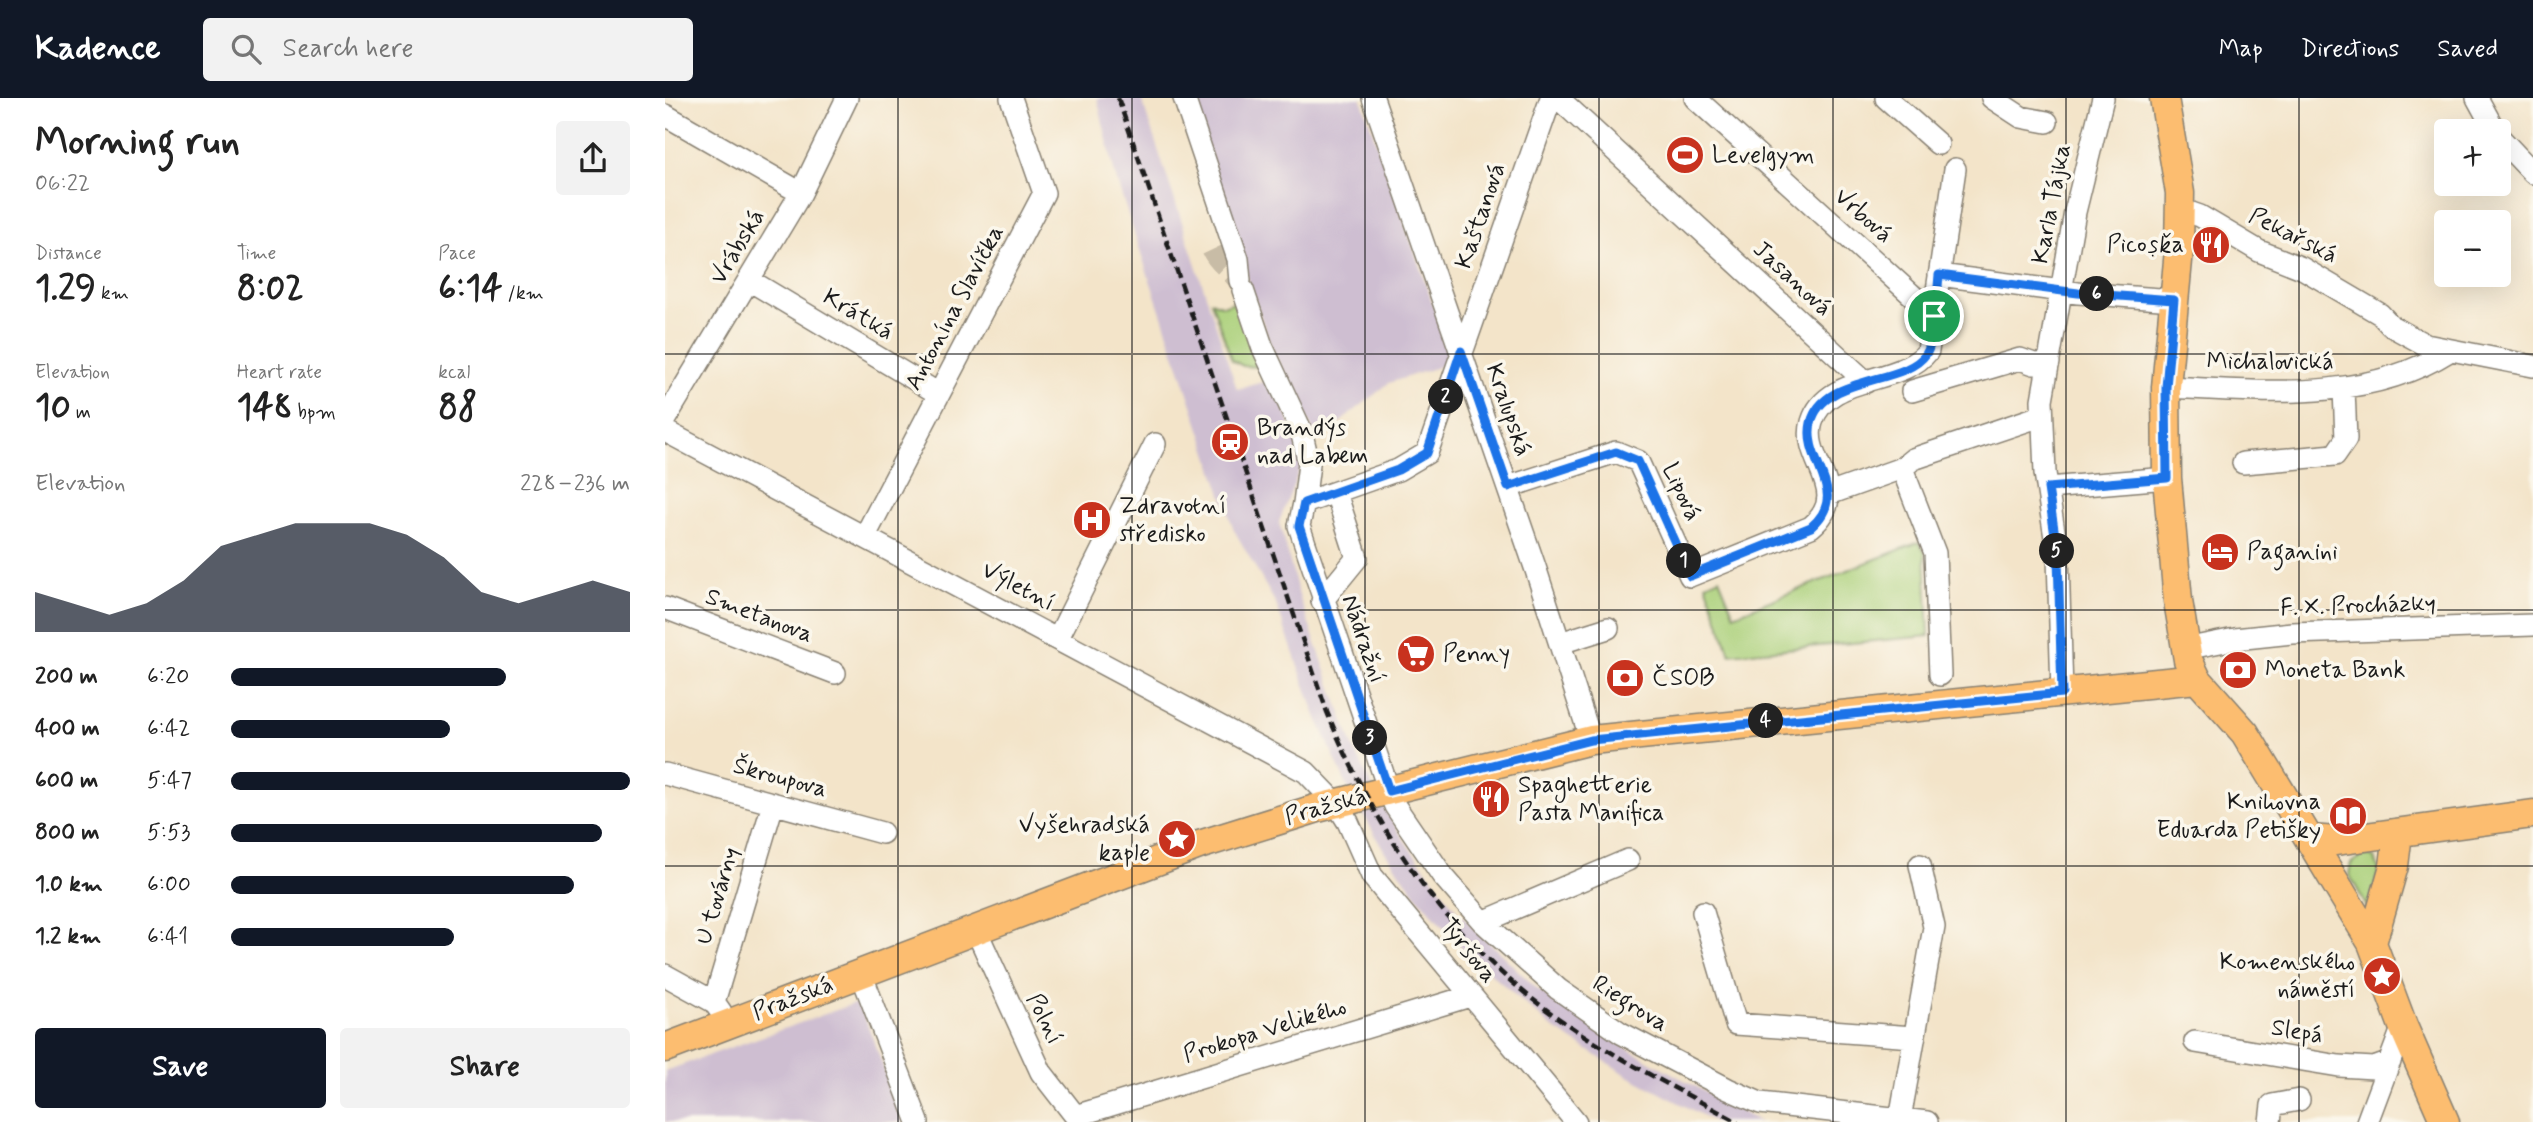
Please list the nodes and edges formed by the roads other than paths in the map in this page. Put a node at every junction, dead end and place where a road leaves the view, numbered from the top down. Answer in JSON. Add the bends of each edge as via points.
{"nodes":[{"id":1,"x":847,"y":98,"type":"edge"},
{"id":2,"x":1011,"y":98,"type":"edge"},
{"id":3,"x":1184,"y":98,"type":"edge"},
{"id":4,"x":1373,"y":98,"type":"edge"},
{"id":5,"x":1551,"y":98,"type":"edge"},
{"id":6,"x":1558,"y":98,"type":"edge"},
{"id":7,"x":1695,"y":98,"type":"edge"},
{"id":8,"x":1886,"y":98,"type":"edge"},
{"id":9,"x":1992,"y":98,"type":"edge"},
{"id":10,"x":2103,"y":98,"type":"edge"},
{"id":11,"x":2164,"y":98,"type":"edge"},
{"id":12,"x":2477,"y":98,"type":"edge"},
{"id":13,"x":665,"y":115,"type":"edge"},
{"id":14,"x":2488,"y":119,"type":"edge"},
{"id":15,"x":2047,"y":122,"type":"dead end"},
{"id":16,"x":1938,"y":144,"type":"dead end"},
{"id":17,"x":2511,"y":150,"type":"edge"},
{"id":18,"x":1955,"y":169,"type":"dead end"},
{"id":19,"x":2533,"y":173,"type":"edge"},
{"id":20,"x":801,"y":193,"type":"junction"},
{"id":21,"x":2180,"y":209,"type":"junction"},
{"id":22,"x":1939,"y":275,"type":"junction"},
{"id":23,"x":749,"y":281,"type":"junction"},
{"id":24,"x":2061,"y":290,"type":"junction"},
{"id":25,"x":2174,"y":300,"type":"junction"},
{"id":26,"x":1934,"y":316,"type":"junction"},
{"id":27,"x":1461,"y":351,"type":"junction"},
{"id":28,"x":2449,"y":351,"type":"junction"},
{"id":29,"x":2489,"y":358,"type":"junction"},
{"id":30,"x":2049,"y":363,"type":"junction"},
{"id":31,"x":2533,"y":366,"type":"edge"},
{"id":32,"x":2533,"y":377,"type":"edge"},
{"id":33,"x":1866,"y":382,"type":"junction"},
{"id":34,"x":2166,"y":387,"type":"junction"},
{"id":35,"x":2344,"y":389,"type":"junction"},
{"id":36,"x":1912,"y":391,"type":"dead end"},
{"id":37,"x":939,"y":394,"type":"junction"},
{"id":38,"x":2041,"y":416,"type":"junction"},
{"id":39,"x":665,"y":419,"type":"edge"},
{"id":40,"x":665,"y":431,"type":"edge"},
{"id":41,"x":1155,"y":444,"type":"dead end"},
{"id":42,"x":2243,"y":463,"type":"dead end"},
{"id":43,"x":1902,"y":468,"type":"junction"},
{"id":44,"x":2168,"y":470,"type":"junction"},
{"id":45,"x":1508,"y":487,"type":"junction"},
{"id":46,"x":2048,"y":488,"type":"junction"},
{"id":47,"x":1336,"y":493,"type":"junction"},
{"id":48,"x":1829,"y":494,"type":"junction"},
{"id":49,"x":1304,"y":503,"type":"junction"},
{"id":50,"x":865,"y":536,"type":"junction"},
{"id":51,"x":1322,"y":601,"type":"junction"},
{"id":52,"x":665,"y":608,"type":"edge"},
{"id":53,"x":2533,"y":625,"type":"edge"},
{"id":54,"x":1608,"y":628,"type":"dead end"},
{"id":55,"x":1058,"y":638,"type":"junction"},
{"id":56,"x":1560,"y":642,"type":"junction"},
{"id":57,"x":2185,"y":649,"type":"junction"},
{"id":58,"x":835,"y":673,"type":"dead end"},
{"id":59,"x":1940,"y":675,"type":"dead end"},
{"id":60,"x":2197,"y":679,"type":"junction"},
{"id":61,"x":2062,"y":693,"type":"junction"},
{"id":62,"x":1591,"y":740,"type":"junction"},
{"id":63,"x":665,"y":774,"type":"edge"},
{"id":64,"x":1389,"y":791,"type":"junction"},
{"id":65,"x":1336,"y":803,"type":"junction"},
{"id":66,"x":773,"y":804,"type":"junction"},
{"id":67,"x":2533,"y":814,"type":"edge"},
{"id":68,"x":882,"y":833,"type":"dead end"},
{"id":69,"x":2398,"y":833,"type":"junction"},
{"id":70,"x":2311,"y":839,"type":"junction"},
{"id":71,"x":1628,"y":860,"type":"dead end"},
{"id":72,"x":1920,"y":865,"type":"dead end"},
{"id":73,"x":1703,"y":912,"type":"dead end"},
{"id":74,"x":1483,"y":922,"type":"junction"},
{"id":75,"x":976,"y":930,"type":"junction"},
{"id":76,"x":2372,"y":943,"type":"junction"},
{"id":77,"x":861,"y":973,"type":"junction"},
{"id":78,"x":665,"y":975,"type":"edge"},
{"id":79,"x":1471,"y":996,"type":"junction"},
{"id":80,"x":720,"y":1013,"type":"junction"},
{"id":81,"x":2403,"y":1026,"type":"junction"},
{"id":82,"x":1913,"y":1037,"type":"junction"},
{"id":83,"x":2195,"y":1042,"type":"dead end"},
{"id":84,"x":665,"y":1048,"type":"edge"},
{"id":85,"x":2389,"y":1062,"type":"junction"},
{"id":86,"x":2299,"y":1100,"type":"dead end"},
{"id":87,"x":1078,"y":1119,"type":"edge"},
{"id":88,"x":1565,"y":1119,"type":"edge"},
{"id":89,"x":1900,"y":1119,"type":"junction"},
{"id":90,"x":918,"y":1122,"type":"edge"},
{"id":91,"x":1927,"y":1122,"type":"edge"},
{"id":92,"x":2270,"y":1122,"type":"edge"},
{"id":93,"x":2367,"y":1122,"type":"edge"},
{"id":94,"x":2445,"y":1122,"type":"edge"}],
"edges":[{"from":1,"to":20,"type":"street","name":"Vrábská"},
{"from":2,"to":37,"type":"street","name":"Antonína Slavíčka","via":[[1044,193]]},
{"from":3,"to":49,"type":"street","name":"Nádražní","via":[[1262,346],[1301,430],[1309,464]]},
{"from":4,"to":27,"type":"street","name":"Kralupská"},
{"from":5,"to":27,"type":"street","name":"Kaštanová"},
{"from":6,"to":33,"type":"street","name":"Jasanová"},
{"from":7,"to":26,"type":"street","name":"Vrbová"},
{"from":8,"to":16,"type":"street"},
{"from":9,"to":15,"type":"street","via":[[2021,117]]},
{"from":10,"to":24,"type":"street","name":"Karla Tájka"},
{"from":11,"to":21,"type":"main road"},
{"from":12,"to":14,"type":"street"},
{"from":13,"to":20,"type":"street"},
{"from":17,"to":19,"type":"street"},
{"from":18,"to":22,"type":"street"},
{"from":20,"to":23,"type":"street","name":"Vrábská"},
{"from":21,"to":25,"type":"main road"},
{"from":21,"to":28,"type":"street","name":"Pekařská","via":[[2302,268],[2425,345]]},
{"from":22,"to":24,"type":"street"},
{"from":22,"to":26,"type":"street"},
{"from":23,"to":37,"type":"street","name":"Krátká"},
{"from":23,"to":39,"type":"street","name":"Vrábská"},
{"from":24,"to":25,"type":"street"},
{"from":24,"to":30,"type":"street","name":"Karla Tájka"},
{"from":25,"to":34,"type":"main road"},
{"from":26,"to":33,"type":"street","via":[[1928,351],[1919,362]]},
{"from":27,"to":45,"type":"street","name":"Kralupská"},
{"from":27,"to":47,"type":"street","via":[[1427,453],[1398,470]]},
{"from":28,"to":29,"type":"street","name":"Pekařská"},
{"from":28,"to":35,"type":"street","name":"Michalovická","via":[[2405,374]]},
{"from":29,"to":31,"type":"street"},
{"from":29,"to":32,"type":"street"},
{"from":30,"to":36,"type":"street","via":[[2020,359]]},
{"from":30,"to":38,"type":"street","name":"Karla Tájka"},
{"from":33,"to":48,"type":"street","via":[[1841,390],[1822,403],[1812,421],[1810,436]]},
{"from":34,"to":35,"type":"street","name":"Michalovická"},
{"from":34,"to":44,"type":"main road"},
{"from":35,"to":42,"type":"street","via":[[2346,439],[2335,455]]},
{"from":37,"to":50,"type":"street","name":"Antonína Slavíčka"},
{"from":38,"to":43,"type":"street","via":[[1913,459]]},
{"from":38,"to":46,"type":"street","name":"Karla Tájka"},
{"from":40,"to":50,"type":"street","name":"Výletní"},
{"from":41,"to":55,"type":"street"},
{"from":43,"to":48,"type":"street"},
{"from":43,"to":59,"type":"street","via":[[1935,553]]},
{"from":44,"to":46,"type":"street"},
{"from":44,"to":57,"type":"main road"},
{"from":45,"to":48,"type":"street","name":"Lipová","via":[[1616,452],[1638,461],[1690,576],[1811,527],[1822,517]]},
{"from":45,"to":56,"type":"street","name":"Kralupská"},
{"from":46,"to":61,"type":"street","name":"Karla Tájka","via":[[2059,569]]},
{"from":47,"to":49,"type":"street"},
{"from":47,"to":51,"type":"street","via":[[1357,558]]},
{"from":49,"to":51,"type":"street","name":"Nádražní","via":[[1299,526]]},
{"from":50,"to":55,"type":"street","name":"Výletní"},
{"from":51,"to":64,"type":"street","name":"Nádražní"},
{"from":52,"to":58,"type":"street","name":"Smetanova"},
{"from":53,"to":57,"type":"street","name":"F. X. Procházky","via":[[2291,633]]},
{"from":54,"to":56,"type":"street"},
{"from":55,"to":65,"type":"street","name":"Výletní","via":[[1306,772]]},
{"from":56,"to":62,"type":"street","name":"Kralupská"},
{"from":57,"to":60,"type":"main road"},
{"from":60,"to":61,"type":"main road","name":"Pražská"},
{"from":60,"to":70,"type":"main road","via":[[2245,733]]},
{"from":61,"to":62,"type":"main road","name":"Pražská"},
{"from":62,"to":64,"type":"main road","name":"Pražská"},
{"from":63,"to":66,"type":"street","name":"Škroupova"},
{"from":64,"to":65,"type":"main road","name":"Pražská"},
{"from":64,"to":74,"type":"street","name":"Riegrova","via":[[1442,875]]},
{"from":65,"to":75,"type":"main road","name":"Pražská","via":[[1199,845]]},
{"from":65,"to":79,"type":"street","name":"Tyršova","via":[[1372,876]]},
{"from":66,"to":68,"type":"street","name":"Škroupova"},
{"from":66,"to":80,"type":"street","name":"U továrny"},
{"from":67,"to":69,"type":"main road"},
{"from":69,"to":70,"type":"main road","via":[[2336,841]]},
{"from":69,"to":76,"type":"main road","via":[[2394,866]]},
{"from":70,"to":76,"type":"main road"},
{"from":71,"to":74,"type":"street"},
{"from":72,"to":82,"type":"street","via":[[1934,928]]},
{"from":73,"to":82,"type":"street","via":[[1736,1024]]},
{"from":74,"to":89,"type":"street","name":"Riegrova","via":[[1558,989],[1611,1026],[1744,1097]]},
{"from":75,"to":77,"type":"main road","name":"Pražská"},
{"from":75,"to":87,"type":"street","name":"Polní","via":[[1041,1072]]},
{"from":76,"to":81,"type":"main road"},
{"from":77,"to":80,"type":"main road","name":"Pražská"},
{"from":77,"to":90,"type":"street"},
{"from":78,"to":80,"type":"street"},
{"from":79,"to":87,"type":"street","name":"Prokopa Velikého"},
{"from":79,"to":88,"type":"street","name":"Tyršova"},
{"from":80,"to":84,"type":"main road","name":"Pražská"},
{"from":81,"to":85,"type":"street"},
{"from":81,"to":94,"type":"main road"},
{"from":82,"to":89,"type":"street"},
{"from":83,"to":85,"type":"street","name":"Slepá","via":[[2339,1066],[2374,1068]]},
{"from":85,"to":93,"type":"street"},
{"from":86,"to":92,"type":"street","via":[[2272,1105]]},
{"from":89,"to":91,"type":"street","name":"Riegrova"}]}
